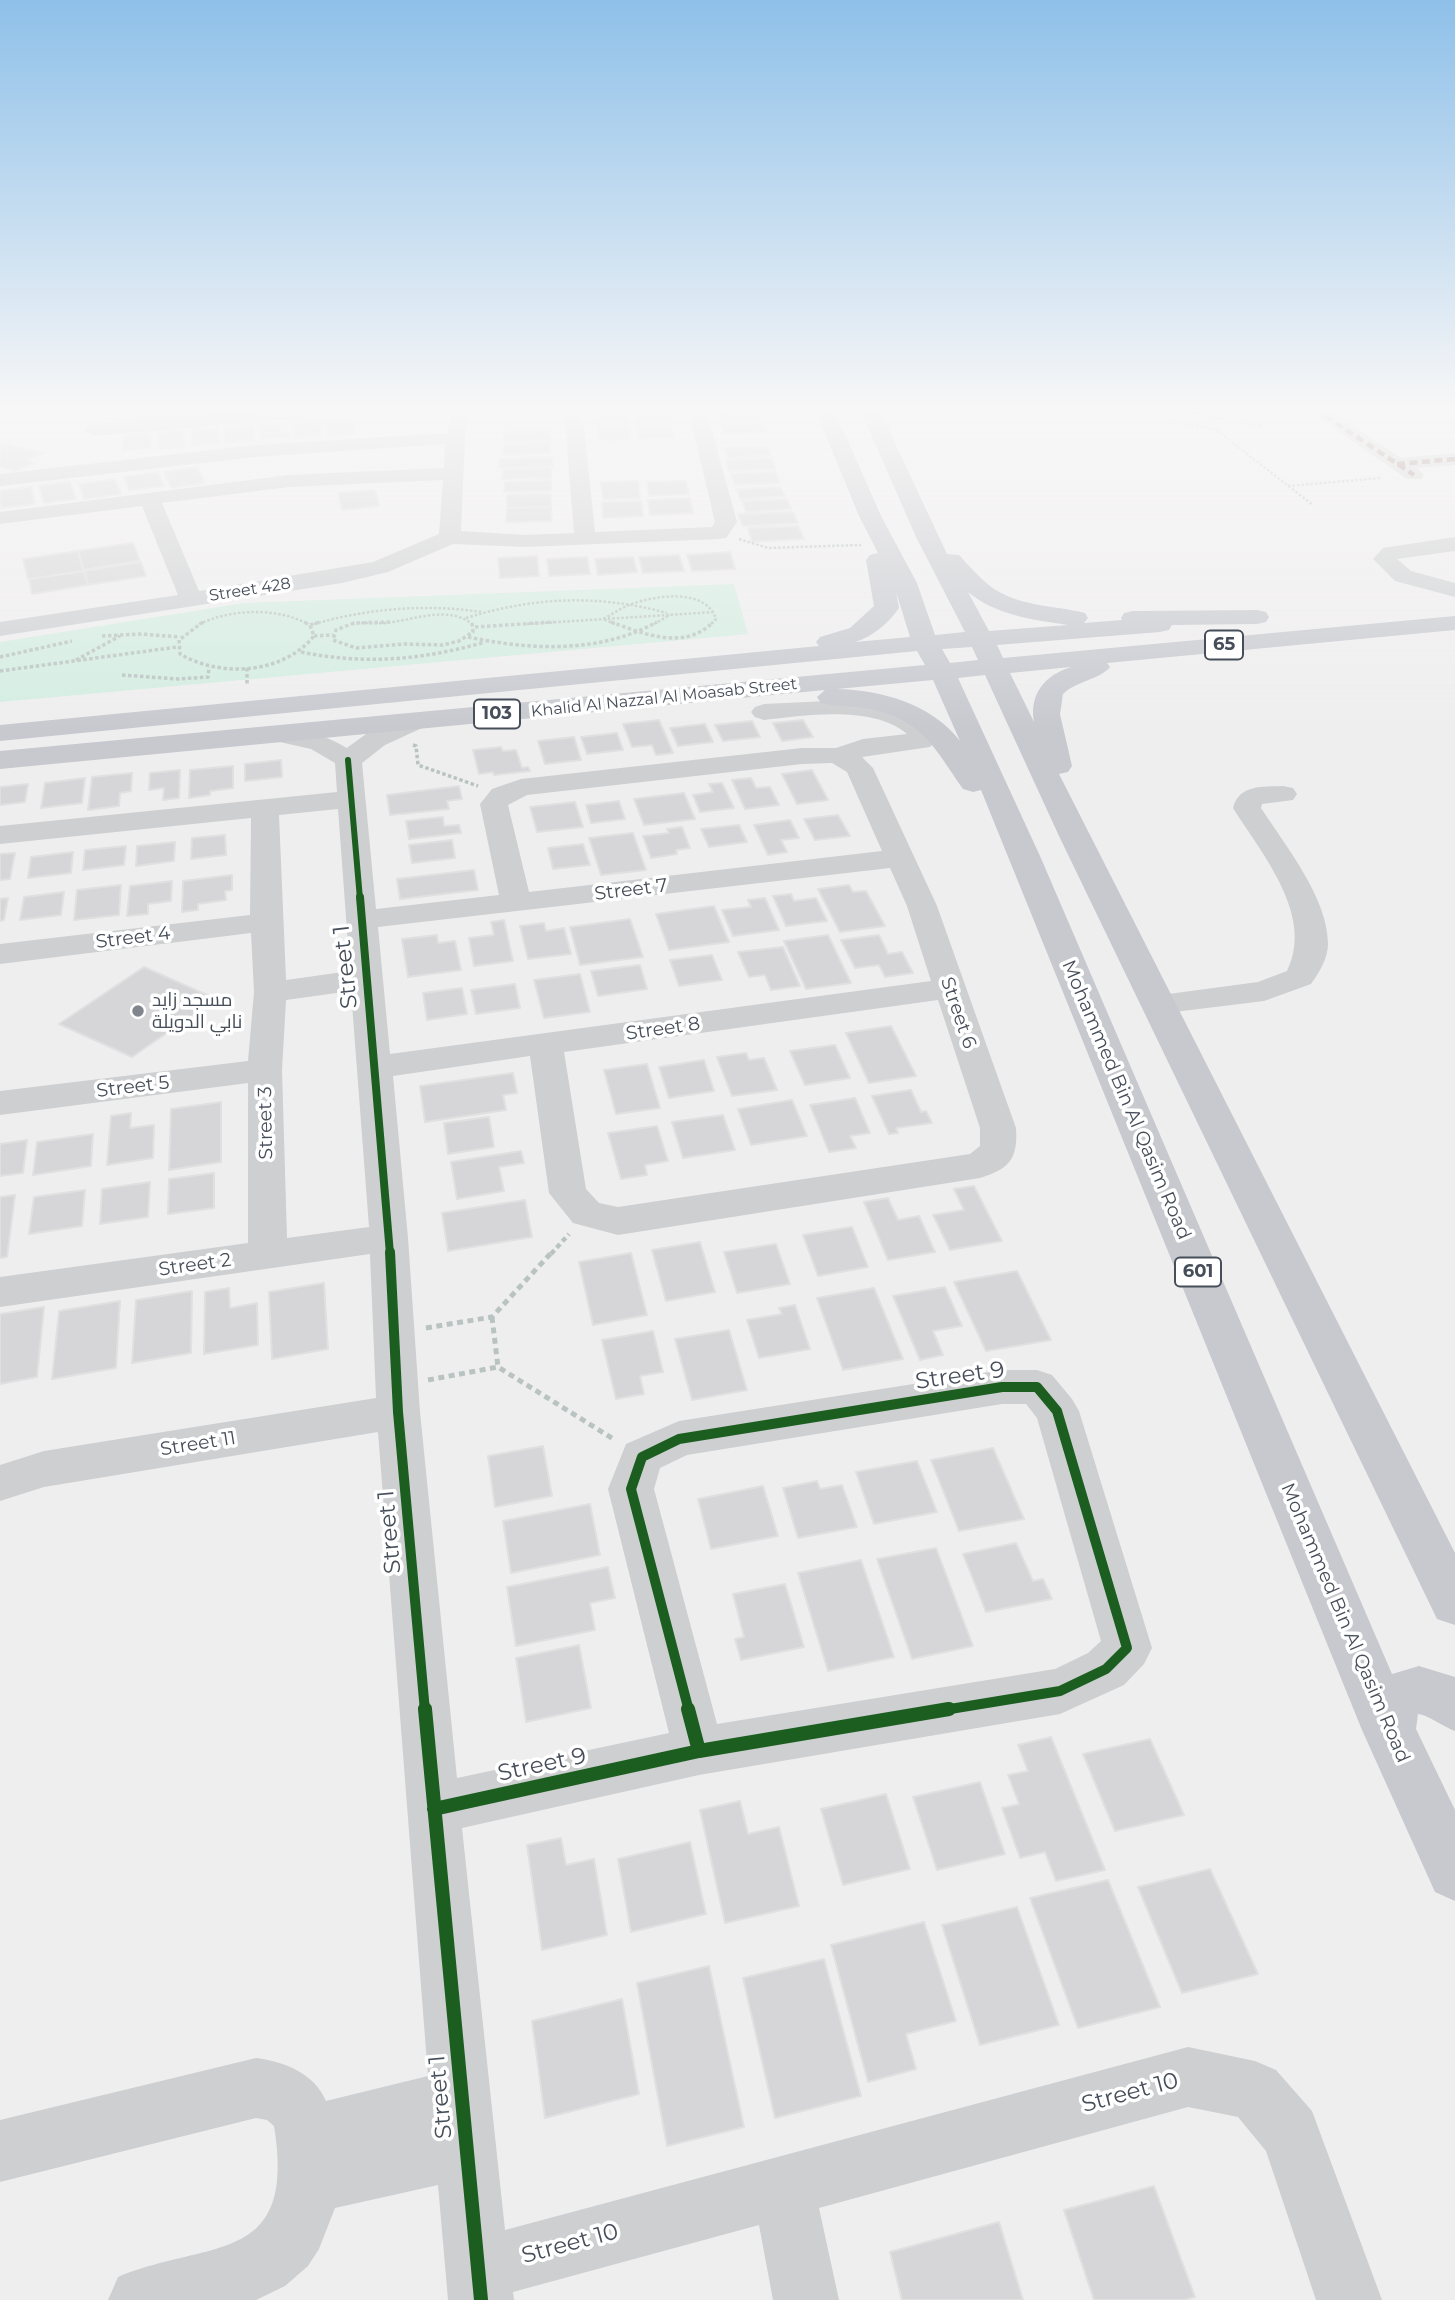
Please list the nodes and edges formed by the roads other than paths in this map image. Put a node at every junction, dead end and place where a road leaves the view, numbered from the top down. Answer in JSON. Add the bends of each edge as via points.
{"nodes":[{"id":1,"x":157,"y":516,"type":"edge"},
{"id":2,"x":451,"y":516,"type":"edge"},
{"id":3,"x":583,"y":516,"type":"edge"},
{"id":4,"x":725,"y":516,"type":"edge"},
{"id":5,"x":869,"y":516,"type":"edge"},
{"id":6,"x":918,"y":516,"type":"edge"},
{"id":7,"x":1455,"y":524,"type":"edge"},
{"id":8,"x":875,"y":532,"type":"junction"},
{"id":9,"x":450,"y":537,"type":"junction"},
{"id":10,"x":927,"y":537,"type":"junction"},
{"id":11,"x":585,"y":538,"type":"junction"},
{"id":12,"x":1455,"y":544,"type":"edge"},
{"id":13,"x":1428,"y":547,"type":"junction"},
{"id":14,"x":1455,"y":590,"type":"edge"},
{"id":15,"x":1455,"y":598,"type":"edge"},
{"id":16,"x":0,"y":602,"type":"edge"},
{"id":17,"x":1415,"y":602,"type":"dead end"},
{"id":18,"x":196,"y":608,"type":"junction"},
{"id":19,"x":1283,"y":614,"type":"dead end"},
{"id":20,"x":1256,"y":617,"type":"junction"},
{"id":21,"x":1455,"y":623,"type":"edge"},
{"id":22,"x":3,"y":628,"type":"edge"},
{"id":23,"x":1273,"y":640,"type":"junction"},
{"id":24,"x":956,"y":650,"type":"junction"},
{"id":25,"x":674,"y":667,"type":"junction"},
{"id":26,"x":604,"y":703,"type":"junction"},
{"id":27,"x":764,"y":712,"type":"dead end"},
{"id":28,"x":413,"y":722,"type":"junction"},
{"id":29,"x":0,"y":733,"type":"edge"},
{"id":30,"x":280,"y":734,"type":"junction"},
{"id":31,"x":838,"y":756,"type":"junction"},
{"id":32,"x":0,"y":760,"type":"edge"},
{"id":33,"x":358,"y":766,"type":"junction"},
{"id":34,"x":1283,"y":794,"type":"dead end"},
{"id":35,"x":265,"y":809,"type":"junction"},
{"id":36,"x":1066,"y":820,"type":"junction"},
{"id":37,"x":0,"y":835,"type":"edge"},
{"id":38,"x":1025,"y":856,"type":"junction"},
{"id":39,"x":901,"y":858,"type":"junction"},
{"id":40,"x":516,"y":903,"type":"junction"},
{"id":41,"x":361,"y":920,"type":"junction"},
{"id":42,"x":266,"y":922,"type":"junction"},
{"id":43,"x":0,"y":954,"type":"edge"},
{"id":44,"x":366,"y":979,"type":"junction"},
{"id":45,"x":950,"y":988,"type":"junction"},
{"id":46,"x":270,"y":992,"type":"junction"},
{"id":47,"x":1157,"y":1004,"type":"junction"},
{"id":48,"x":546,"y":1046,"type":"junction"},
{"id":49,"x":376,"y":1067,"type":"junction"},
{"id":50,"x":265,"y":1070,"type":"junction"},
{"id":51,"x":0,"y":1103,"type":"edge"},
{"id":52,"x":389,"y":1238,"type":"junction"},
{"id":53,"x":268,"y":1254,"type":"junction"},
{"id":54,"x":0,"y":1292,"type":"edge"},
{"id":55,"x":397,"y":1399,"type":"junction"},
{"id":56,"x":0,"y":1483,"type":"edge"},
{"id":57,"x":1455,"y":1603,"type":"edge"},
{"id":58,"x":1455,"y":1707,"type":"edge"},
{"id":59,"x":1389,"y":1730,"type":"junction"},
{"id":60,"x":699,"y":1751,"type":"junction"},
{"id":61,"x":434,"y":1809,"type":"junction"},
{"id":62,"x":1455,"y":1872,"type":"edge"},
{"id":63,"x":463,"y":2124,"type":"junction"},
{"id":64,"x":0,"y":2151,"type":"edge"},
{"id":65,"x":307,"y":2160,"type":"junction"},
{"id":66,"x":783,"y":2187,"type":"junction"},
{"id":67,"x":480,"y":2285,"type":"edge"},
{"id":68,"x":141,"y":2300,"type":"edge"},
{"id":69,"x":806,"y":2300,"type":"edge"},
{"id":70,"x":1349,"y":2300,"type":"edge"}],
"edges":[{"from":1,"to":18,"type":"street"},
{"from":2,"to":9,"type":"street"},
{"from":3,"to":11,"type":"street"},
{"from":4,"to":11,"type":"street","via":[[718,533]]},
{"from":5,"to":8,"type":"main road","name":"Mohammed Bin Al Qasim Road","number":"601"},
{"from":6,"to":10,"type":"main road","name":"Mohammed Bin Al Qasim Road","number":"601"},
{"from":7,"to":13,"type":"street","via":[[1421,530]]},
{"from":8,"to":24,"type":"main road","name":"Mohammed Bin Al Qasim Road","number":"601","via":[[905,583]]},
{"from":8,"to":24,"type":"main road","via":[[908,550]]},
{"from":8,"to":25,"type":"main road","via":[[887,608],[859,633],[826,643]]},
{"from":9,"to":11,"type":"street"},
{"from":9,"to":18,"type":"street","name":"Street 428","via":[[380,566]]},
{"from":10,"to":20,"type":"main road","via":[[985,594],[1050,615],[1082,619]]},
{"from":10,"to":24,"type":"main road","name":"Mohammed Bin Al Qasim Road","number":"601"},
{"from":12,"to":13,"type":"street"},
{"from":13,"to":14,"type":"street","via":[[1391,553],[1384,559],[1403,576]]},
{"from":15,"to":17,"type":"main road"},
{"from":16,"to":22,"type":"street"},
{"from":18,"to":22,"type":"street","name":"Street 428"},
{"from":19,"to":20,"type":"main road","number":"65"},
{"from":20,"to":24,"type":"main road","via":[[1193,632]]},
{"from":21,"to":23,"type":"main road","number":"65"},
{"from":23,"to":24,"type":"main road","number":"65"},
{"from":23,"to":36,"type":"main road","via":[[1099,666],[1070,674],[1051,688],[1044,705]]},
{"from":24,"to":25,"type":"main road","name":"Khalid Al Nazzal Al Moasab Street","number":"103"},
{"from":24,"to":26,"type":"main road","name":"Khalid Al Nazzal Al Moasab Street","number":"103"},
{"from":24,"to":36,"type":"main road","name":"Mohammed Bin Al Qasim Road","number":"601"},
{"from":24,"to":38,"type":"main road","name":"Mohammed Bin Al Qasim Road","number":"601"},
{"from":25,"to":29,"type":"main road","name":"Khalid Al Nazzal Al Moasab Street","number":"103"},
{"from":26,"to":28,"type":"main road","name":"Khalid Al Nazzal Al Moasab Street","number":"103"},
{"from":26,"to":38,"type":"main road","via":[[844,696],[883,704],[934,728]]},
{"from":27,"to":31,"type":"street","via":[[870,710],[898,719],[926,737],[857,748]]},
{"from":28,"to":30,"type":"main road","name":"Khalid Al Nazzal Al Moasab Street","number":"103"},
{"from":28,"to":33,"type":"street"},
{"from":30,"to":32,"type":"main road","name":"Khalid Al Nazzal Al Moasab Street","number":"103"},
{"from":30,"to":33,"type":"street","via":[[320,743]]},
{"from":31,"to":39,"type":"street","name":"Street 6","via":[[859,768]]},
{"from":31,"to":40,"type":"street","via":[[802,756],[521,787],[502,795],[494,804]]},
{"from":33,"to":35,"type":"street"},
{"from":33,"to":41,"type":"street","name":"Street 1"},
{"from":34,"to":47,"type":"street","via":[[1255,796],[1247,808],[1307,908],[1312,943],[1300,977],[1264,991]]},
{"from":35,"to":37,"type":"street"},
{"from":35,"to":42,"type":"street","name":"Street 3"},
{"from":36,"to":47,"type":"main road","name":"Mohammed Bin Al Qasim Road","number":"601"},
{"from":38,"to":59,"type":"main road","name":"Mohammed Bin Al Qasim Road","number":"601"},
{"from":39,"to":40,"type":"street","name":"Street 7"},
{"from":39,"to":45,"type":"street","name":"Street 6"},
{"from":40,"to":41,"type":"street","name":"Street 7"},
{"from":41,"to":44,"type":"street","name":"Street 1"},
{"from":42,"to":43,"type":"street","name":"Street 4"},
{"from":42,"to":46,"type":"street","name":"Street 3"},
{"from":44,"to":46,"type":"street"},
{"from":44,"to":49,"type":"street","name":"Street 1"},
{"from":45,"to":48,"type":"street","name":"Street 8"},
{"from":45,"to":48,"type":"street","name":"Street 6","via":[[998,1128],[999,1150],[980,1165],[618,1221],[587,1214],[568,1194]]},
{"from":46,"to":50,"type":"street","name":"Street 3"},
{"from":47,"to":57,"type":"main road","name":"Mohammed Bin Al Qasim Road","number":"601"},
{"from":48,"to":49,"type":"street","name":"Street 8"},
{"from":49,"to":52,"type":"street","name":"Street 1"},
{"from":50,"to":51,"type":"street","name":"Street 5"},
{"from":50,"to":53,"type":"street","name":"Street 3"},
{"from":52,"to":53,"type":"street","name":"Street 2"},
{"from":52,"to":55,"type":"street","name":"Street 1"},
{"from":53,"to":54,"type":"street","name":"Street 2"},
{"from":55,"to":56,"type":"street","name":"Street 11","via":[[44,1469]]},
{"from":55,"to":61,"type":"street","name":"Street 1"},
{"from":58,"to":59,"type":"main road","via":[[1429,1690],[1412,1689],[1394,1697]]},
{"from":59,"to":62,"type":"main road","name":"Mohammed Bin Al Qasim Road","number":"601"},
{"from":60,"to":60,"type":"street","name":"Street 9","via":[[1060,1691],[1106,1670],[1127,1648],[1057,1411],[1037,1387],[1002,1387],[679,1439],[642,1457],[631,1489]]},
{"from":60,"to":61,"type":"street","name":"Street 9"},
{"from":61,"to":63,"type":"street","name":"Street 1"},
{"from":63,"to":65,"type":"street"},
{"from":63,"to":67,"type":"street","name":"Street 1"},
{"from":64,"to":65,"type":"street","via":[[256,2088],[272,2090],[296,2106]]},
{"from":65,"to":68,"type":"street","via":[[304,2208],[279,2251],[238,2275]]},
{"from":66,"to":67,"type":"street","name":"Street 10"},
{"from":66,"to":69,"type":"street"},
{"from":66,"to":70,"type":"street","name":"Street 10","via":[[1188,2077],[1255,2091],[1290,2133]]}]}
